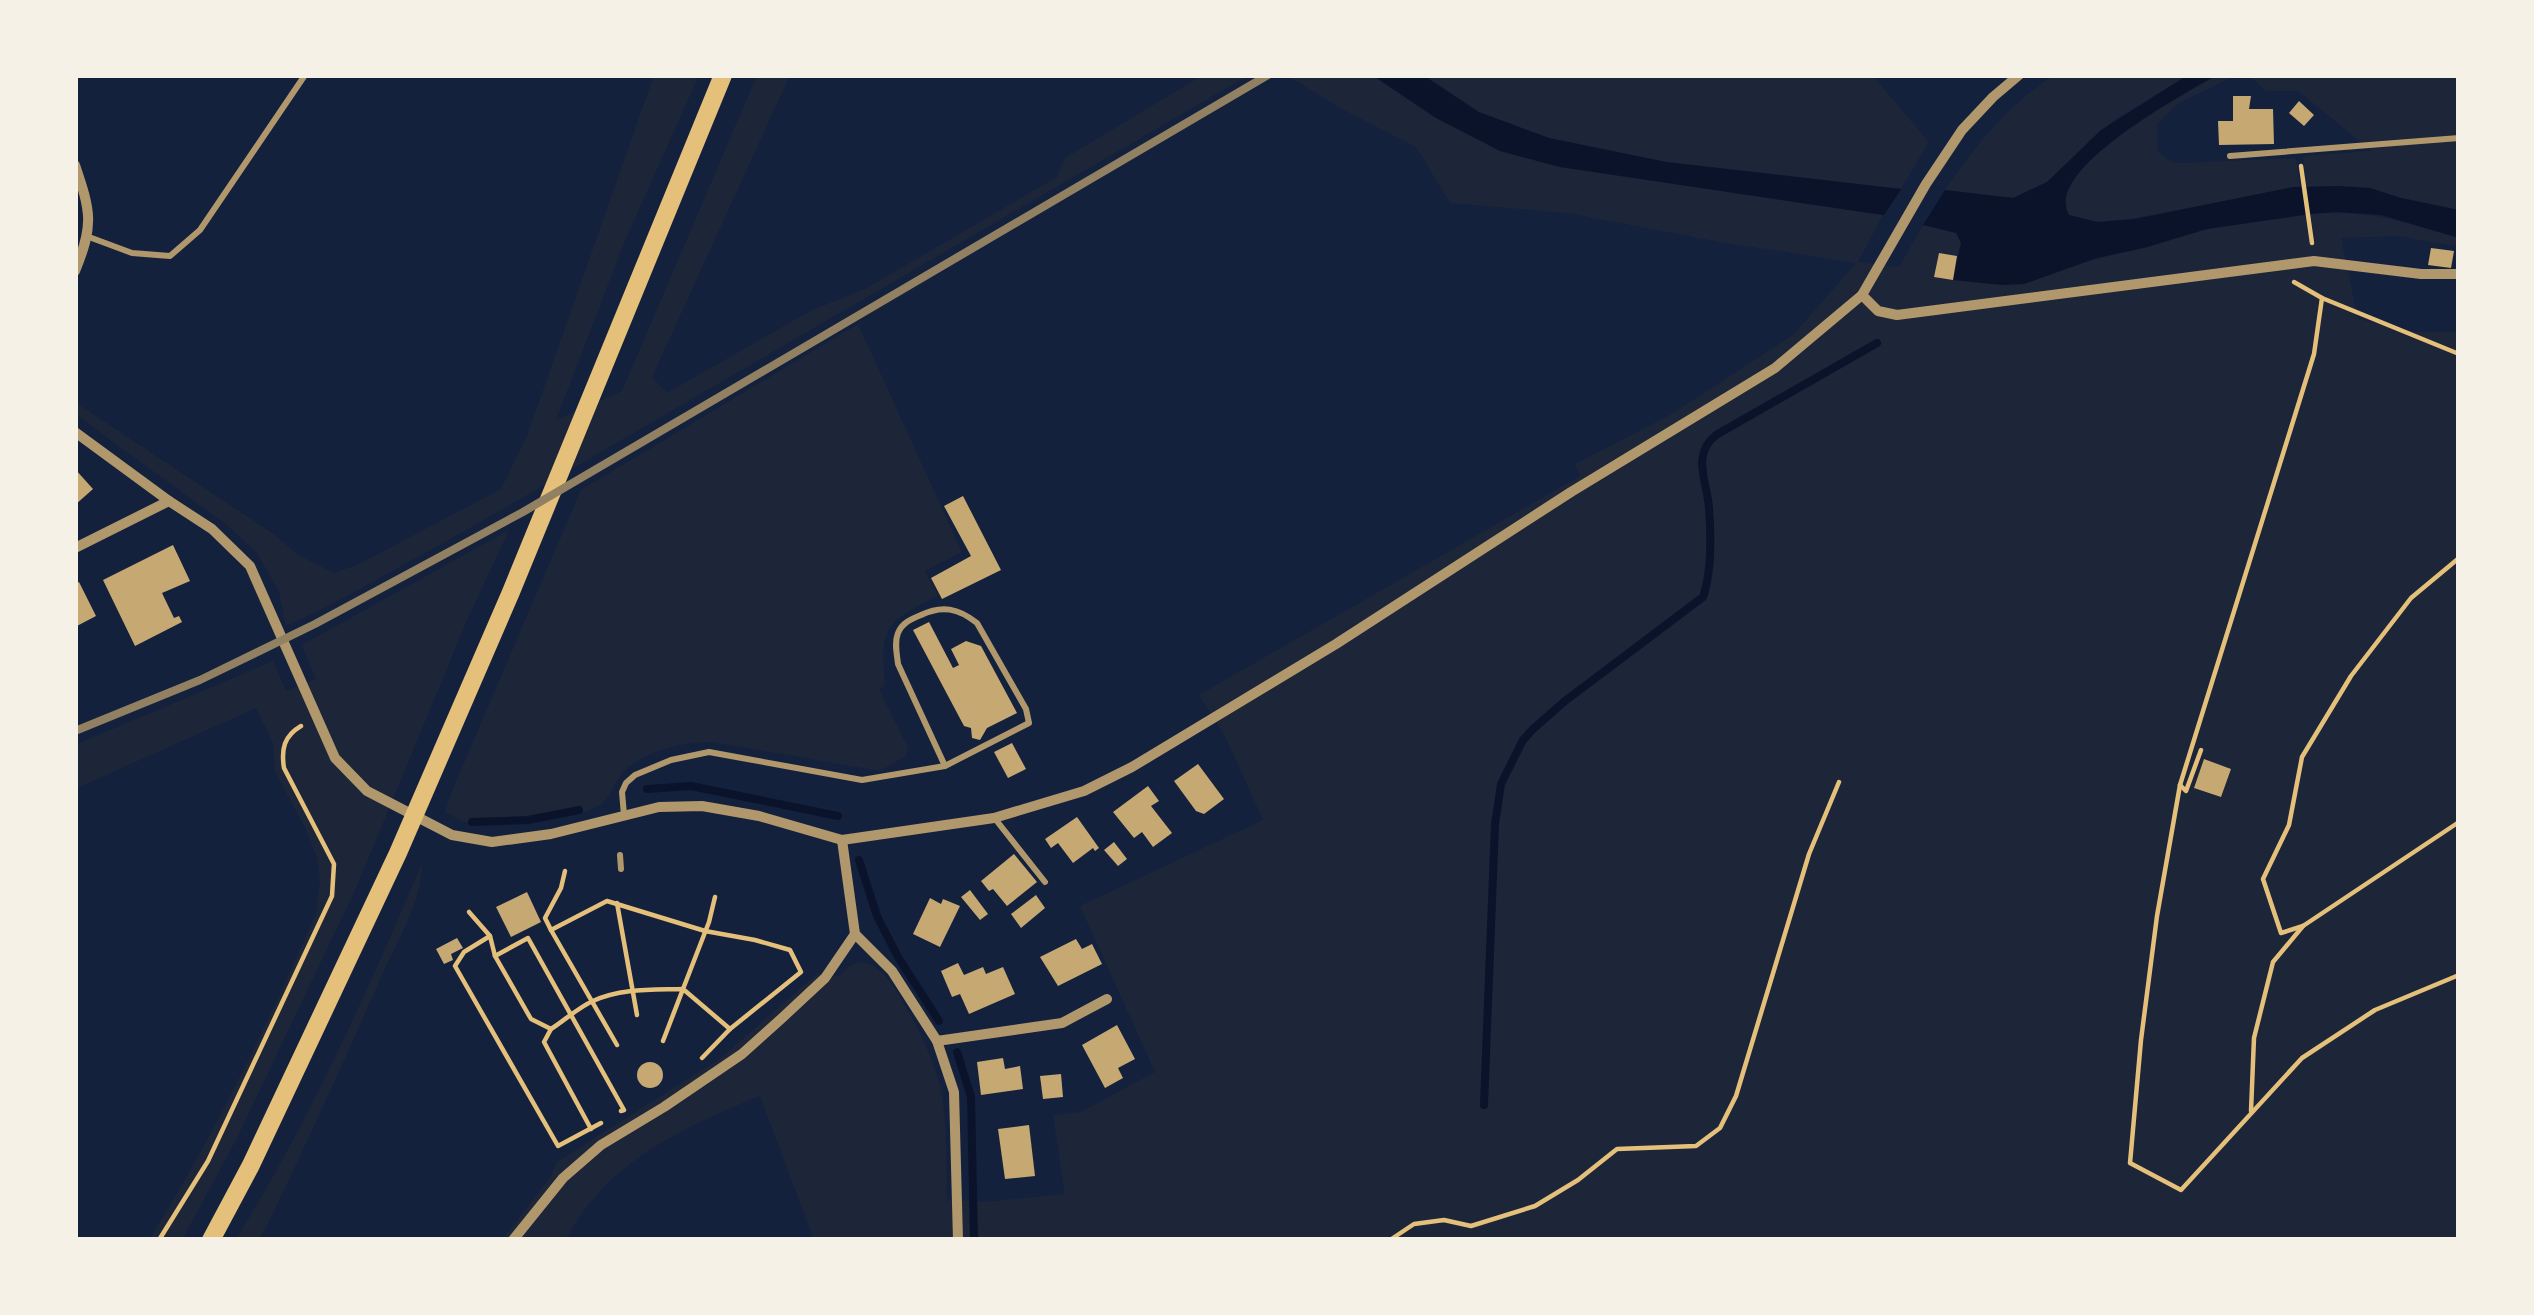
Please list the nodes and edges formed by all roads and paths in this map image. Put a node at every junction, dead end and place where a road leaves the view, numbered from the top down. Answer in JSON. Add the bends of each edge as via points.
{"nodes":[{"id":1,"x":305,"y":75,"type":"edge"},
{"id":2,"x":724,"y":75,"type":"edge"},
{"id":3,"x":2020,"y":75,"type":"edge"},
{"id":4,"x":2459,"y":138,"type":"edge"},
{"id":5,"x":2230,"y":156,"type":"dead end"},
{"id":6,"x":75,"y":165,"type":"edge"},
{"id":7,"x":2301,"y":174,"type":"dead end"},
{"id":8,"x":89,"y":237,"type":"junction"},
{"id":9,"x":2312,"y":244,"type":"dead end"},
{"id":10,"x":75,"y":271,"type":"edge"},
{"id":11,"x":2459,"y":274,"type":"edge"},
{"id":12,"x":1862,"y":295,"type":"junction"},
{"id":13,"x":2459,"y":354,"type":"edge"},
{"id":14,"x":75,"y":432,"type":"edge"},
{"id":15,"x":169,"y":501,"type":"junction"},
{"id":16,"x":75,"y":548,"type":"edge"},
{"id":17,"x":2459,"y":558,"type":"edge"},
{"id":18,"x":316,"y":718,"type":"junction"},
{"id":19,"x":2201,"y":750,"type":"dead end"},
{"id":20,"x":945,"y":766,"type":"junction"},
{"id":21,"x":1839,"y":782,"type":"dead end"},
{"id":22,"x":2180,"y":785,"type":"junction"},
{"id":23,"x":624,"y":815,"type":"junction"},
{"id":24,"x":994,"y":818,"type":"junction"},
{"id":25,"x":2459,"y":822,"type":"edge"},
{"id":26,"x":842,"y":840,"type":"junction"},
{"id":27,"x":620,"y":855,"type":"dead end"},
{"id":28,"x":621,"y":868,"type":"dead end"},
{"id":29,"x":565,"y":871,"type":"dead end"},
{"id":30,"x":1045,"y":882,"type":"dead end"},
{"id":31,"x":715,"y":897,"type":"dead end"},
{"id":32,"x":617,"y":903,"type":"junction"},
{"id":33,"x":469,"y":912,"type":"dead end"},
{"id":34,"x":2303,"y":926,"type":"junction"},
{"id":35,"x":551,"y":930,"type":"junction"},
{"id":36,"x":705,"y":931,"type":"junction"},
{"id":37,"x":855,"y":934,"type":"junction"},
{"id":38,"x":490,"y":936,"type":"junction"},
{"id":39,"x":495,"y":956,"type":"junction"},
{"id":40,"x":2459,"y":975,"type":"edge"},
{"id":41,"x":682,"y":989,"type":"junction"},
{"id":42,"x":634,"y":990,"type":"junction"},
{"id":43,"x":1107,"y":999,"type":"dead end"},
{"id":44,"x":594,"y":1000,"type":"junction"},
{"id":45,"x":572,"y":1015,"type":"junction"},
{"id":46,"x":637,"y":1015,"type":"dead end"},
{"id":47,"x":551,"y":1029,"type":"junction"},
{"id":48,"x":730,"y":1029,"type":"junction"},
{"id":49,"x":937,"y":1040,"type":"junction"},
{"id":50,"x":663,"y":1041,"type":"dead end"},
{"id":51,"x":616,"y":1045,"type":"dead end"},
{"id":52,"x":702,"y":1058,"type":"dead end"},
{"id":53,"x":2251,"y":1112,"type":"junction"},
{"id":54,"x":591,"y":1128,"type":"junction"},
{"id":55,"x":601,"y":1145,"type":"junction"},
{"id":56,"x":159,"y":1240,"type":"edge"},
{"id":57,"x":211,"y":1240,"type":"edge"},
{"id":58,"x":514,"y":1240,"type":"edge"},
{"id":59,"x":958,"y":1240,"type":"edge"},
{"id":60,"x":1390,"y":1240,"type":"edge"}],
"edges":[{"from":1,"to":8,"type":"lane","via":[[200,230],[170,256],[132,254]]},
{"from":2,"to":57,"type":"highway","via":[[398,854]]},
{"from":3,"to":12,"type":"street","via":[[1962,130]]},
{"from":4,"to":5,"type":"lane"},
{"from":6,"to":8,"type":"street"},
{"from":7,"to":9,"type":"path"},
{"from":8,"to":10,"type":"street"},
{"from":11,"to":12,"type":"street","via":[[2314,261],[1898,315],[1878,311]]},
{"from":12,"to":24,"type":"street","via":[[1775,368],[1208,723],[1084,790]]},
{"from":13,"to":22,"type":"path","via":[[2322,298],[2314,354]]},
{"from":14,"to":15,"type":"street"},
{"from":15,"to":16,"type":"street"},
{"from":15,"to":18,"type":"street","via":[[250,566]]},
{"from":17,"to":34,"type":"path","via":[[2411,598],[2302,757],[2289,825],[2263,879],[2281,933]]},
{"from":18,"to":23,"type":"street","via":[[334,758],[367,791],[452,835],[492,842]]},
{"from":18,"to":56,"type":"path","via":[[286,738],[281,754],[334,864],[332,896],[208,1161]]},
{"from":19,"to":22,"type":"path","via":[[2186,791]]},
{"from":20,"to":20,"type":"lane","via":[[1029,723],[977,623],[938,607],[899,629],[896,650]]},
{"from":20,"to":23,"type":"lane","via":[[862,780],[709,752],[635,775],[622,792]]},
{"from":21,"to":60,"type":"path","via":[[1720,1128],[1696,1147],[1618,1149],[1535,1206],[1471,1226],[1414,1224]]},
{"from":22,"to":53,"type":"path","via":[[2130,1163],[2181,1190]]},
{"from":23,"to":26,"type":"street","via":[[702,806]]},
{"from":24,"to":26,"type":"street"},
{"from":24,"to":30,"type":"lane"},
{"from":25,"to":34,"type":"path"},
{"from":26,"to":37,"type":"street"},
{"from":27,"to":28,"type":"lane"},
{"from":29,"to":35,"type":"path","via":[[545,918]]},
{"from":31,"to":36,"type":"path"},
{"from":32,"to":35,"type":"path"},
{"from":32,"to":36,"type":"path"},
{"from":32,"to":42,"type":"path"},
{"from":33,"to":38,"type":"path"},
{"from":34,"to":53,"type":"path","via":[[2273,962],[2254,1038]]},
{"from":35,"to":44,"type":"path"},
{"from":36,"to":41,"type":"path"},
{"from":36,"to":48,"type":"path","via":[[790,950],[801,972]]},
{"from":37,"to":49,"type":"street","via":[[892,971]]},
{"from":37,"to":55,"type":"street","via":[[825,978],[742,1054]]},
{"from":38,"to":39,"type":"path"},
{"from":38,"to":54,"type":"path","via":[[455,966],[558,1147]]},
{"from":39,"to":45,"type":"path","via":[[528,938]]},
{"from":39,"to":47,"type":"path","via":[[531,1019]]},
{"from":40,"to":53,"type":"path","via":[[2375,1010],[2302,1058]]},
{"from":41,"to":42,"type":"path"},
{"from":41,"to":48,"type":"path"},
{"from":41,"to":50,"type":"path"},
{"from":42,"to":44,"type":"path"},
{"from":42,"to":46,"type":"path"},
{"from":43,"to":49,"type":"street","via":[[1062,1023]]},
{"from":44,"to":45,"type":"path"},
{"from":44,"to":51,"type":"path"},
{"from":45,"to":47,"type":"path"},
{"from":45,"to":54,"type":"path","via":[[624,1110]]},
{"from":47,"to":54,"type":"path","via":[[544,1042]]},
{"from":48,"to":52,"type":"path"},
{"from":49,"to":59,"type":"street","via":[[955,1092]]},
{"from":54,"to":55,"type":"path"},
{"from":55,"to":58,"type":"street"}]}
